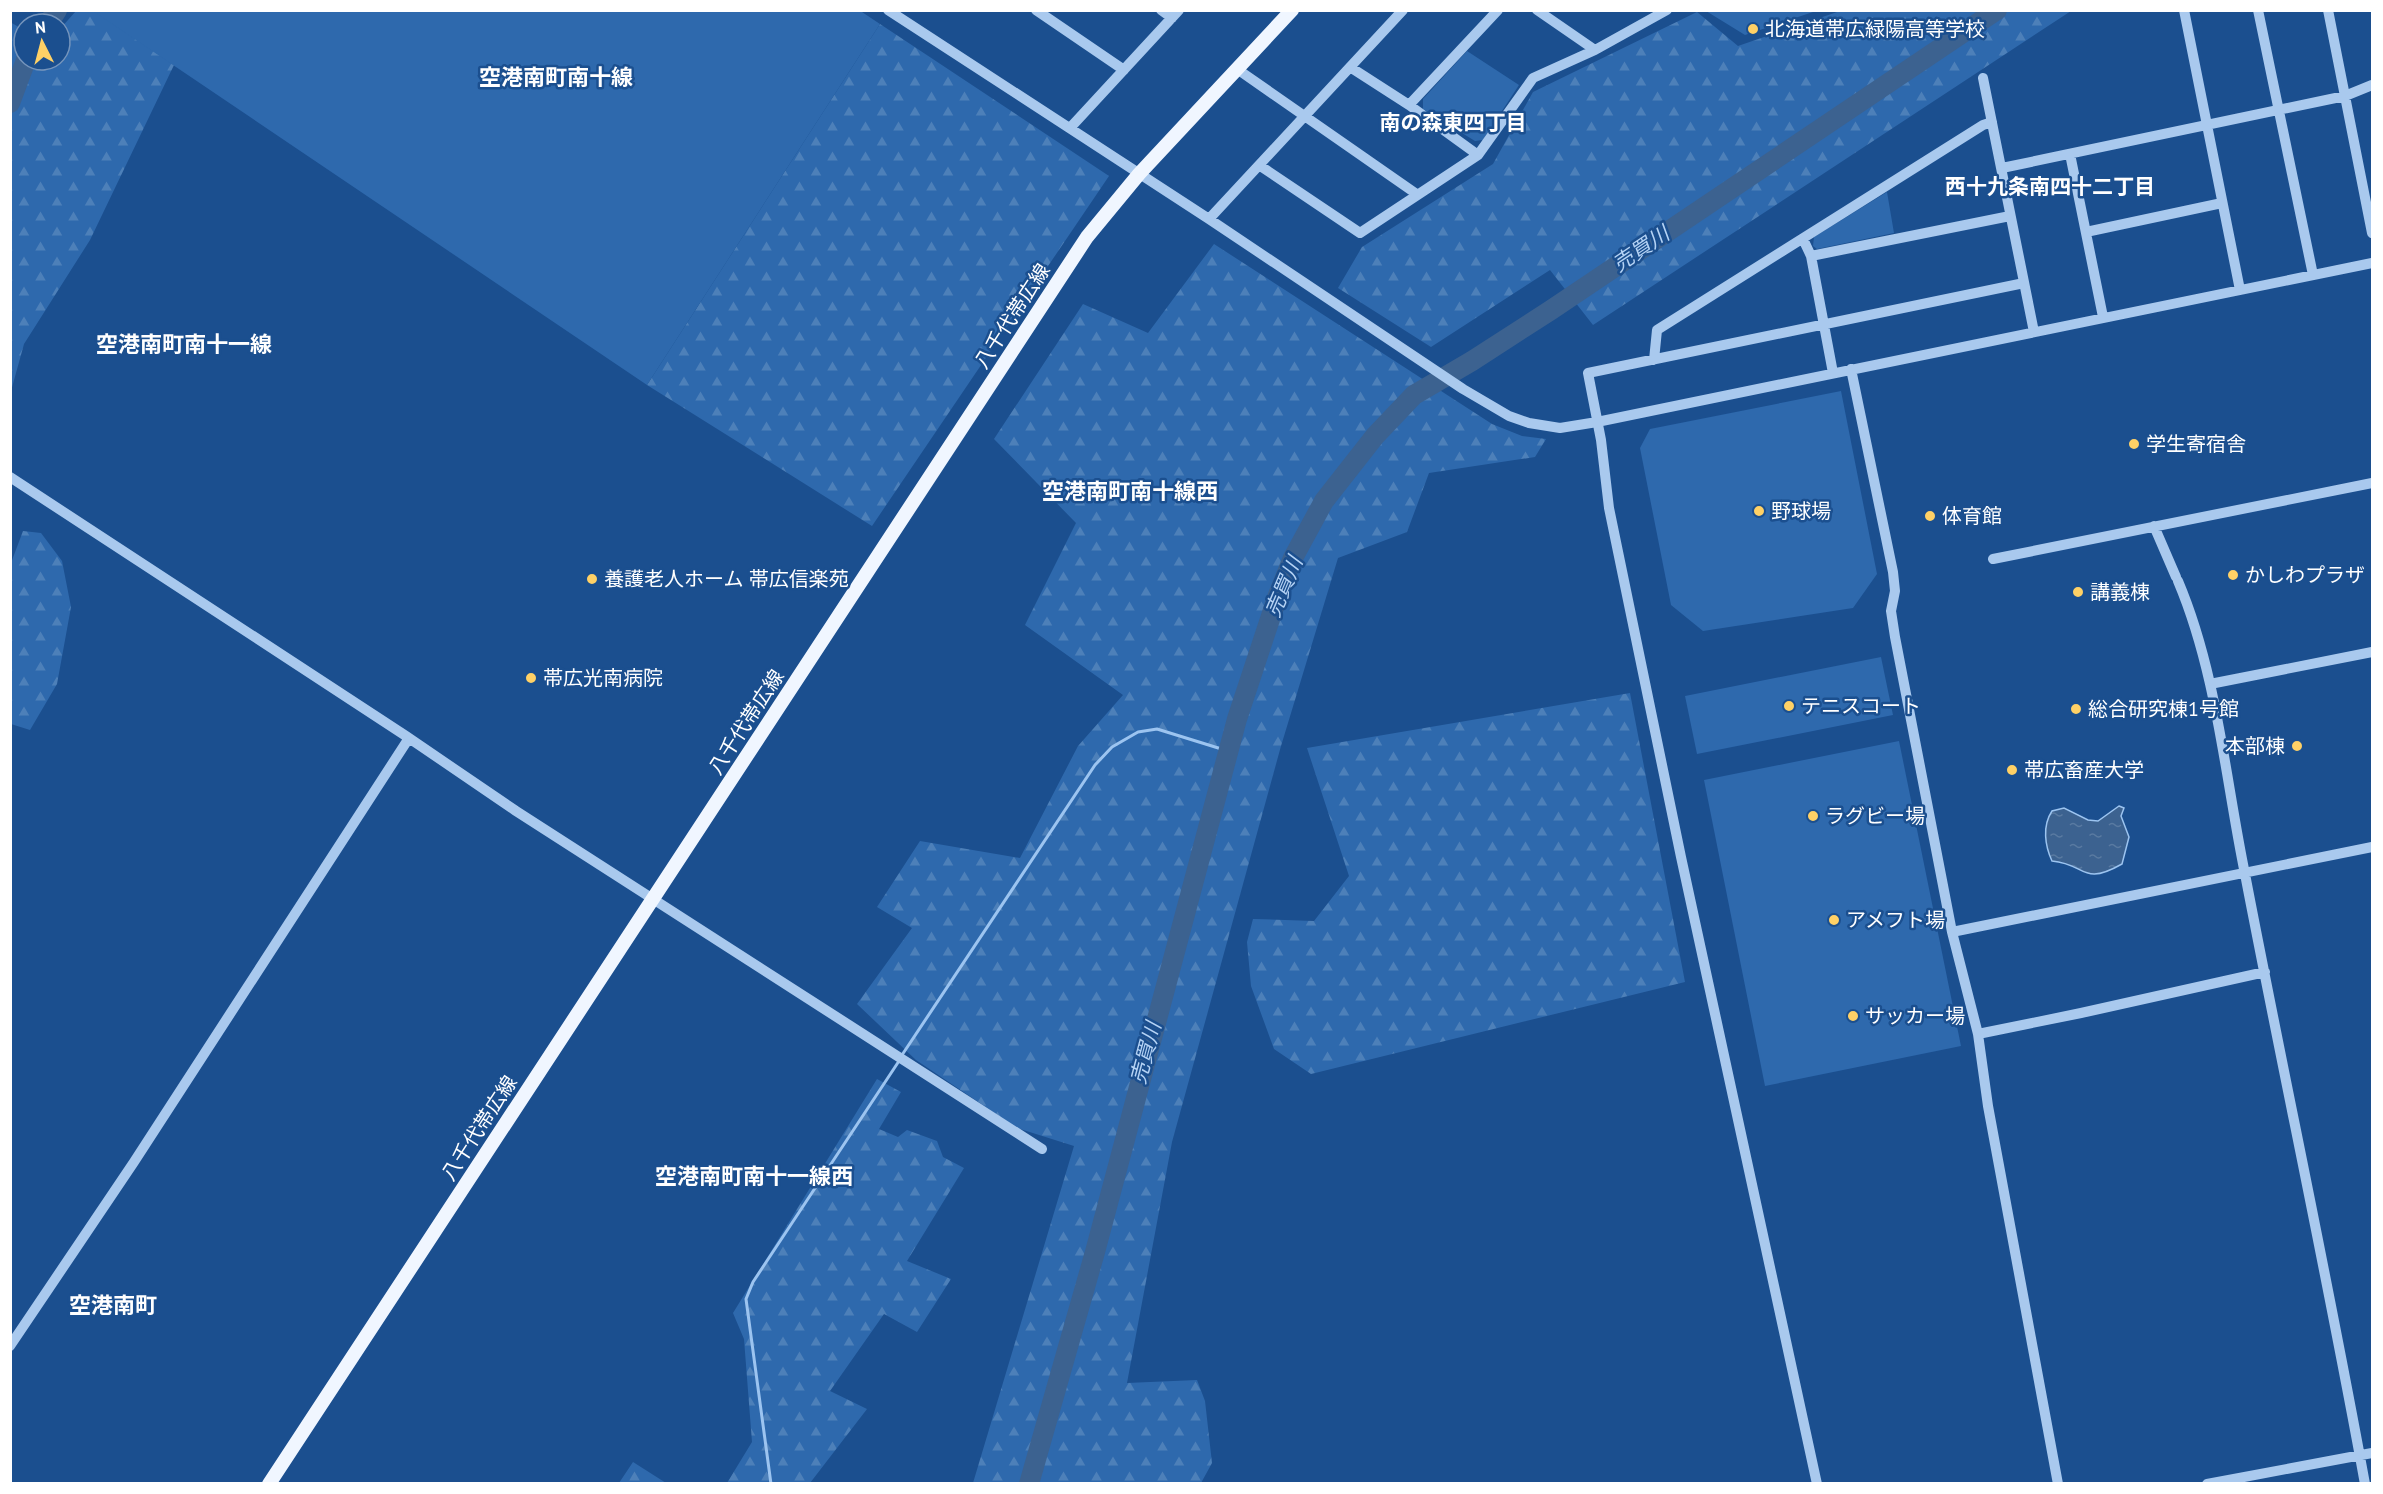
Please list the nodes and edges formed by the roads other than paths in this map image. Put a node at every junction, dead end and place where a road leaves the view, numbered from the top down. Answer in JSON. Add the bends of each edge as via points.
{"nodes":[{"id":1,"x":888,"y":10,"type":"edge"},
{"id":2,"x":1036,"y":10,"type":"edge"},
{"id":3,"x":1161,"y":10,"type":"edge"},
{"id":4,"x":1292,"y":10,"type":"edge"},
{"id":5,"x":1403,"y":10,"type":"edge"},
{"id":6,"x":1498,"y":10,"type":"edge"},
{"id":7,"x":1537,"y":10,"type":"edge"},
{"id":8,"x":1667,"y":10,"type":"edge"},
{"id":9,"x":2184,"y":10,"type":"edge"},
{"id":10,"x":2258,"y":10,"type":"edge"},
{"id":11,"x":2328,"y":10,"type":"edge"},
{"id":12,"x":1176,"y":14,"type":"edge"},
{"id":13,"x":1595,"y":50,"type":"junction"},
{"id":14,"x":1350,"y":68,"type":"junction"},
{"id":15,"x":1237,"y":69,"type":"junction"},
{"id":16,"x":1124,"y":70,"type":"junction"},
{"id":17,"x":1983,"y":78,"type":"dead end"},
{"id":18,"x":2373,"y":84,"type":"edge"},
{"id":19,"x":2345,"y":96,"type":"junction"},
{"id":20,"x":1409,"y":105,"type":"junction"},
{"id":21,"x":2278,"y":110,"type":"junction"},
{"id":22,"x":1305,"y":117,"type":"junction"},
{"id":23,"x":1992,"y":122,"type":"junction"},
{"id":24,"x":2207,"y":125,"type":"junction"},
{"id":25,"x":1070,"y":128,"type":"junction"},
{"id":26,"x":2070,"y":154,"type":"junction"},
{"id":27,"x":1479,"y":155,"type":"junction"},
{"id":28,"x":1259,"y":165,"type":"junction"},
{"id":29,"x":2002,"y":168,"type":"junction"},
{"id":30,"x":1139,"y":174,"type":"junction"},
{"id":31,"x":1418,"y":195,"type":"junction"},
{"id":32,"x":2223,"y":203,"type":"junction"},
{"id":33,"x":2010,"y":216,"type":"junction"},
{"id":34,"x":1209,"y":219,"type":"junction"},
{"id":35,"x":2086,"y":232,"type":"junction"},
{"id":36,"x":2373,"y":233,"type":"edge"},
{"id":37,"x":1803,"y":239,"type":"junction"},
{"id":38,"x":1811,"y":256,"type":"junction"},
{"id":39,"x":2373,"y":263,"type":"edge"},
{"id":40,"x":2313,"y":275,"type":"junction"},
{"id":41,"x":2024,"y":283,"type":"junction"},
{"id":42,"x":2240,"y":290,"type":"junction"},
{"id":43,"x":2103,"y":317,"type":"junction"},
{"id":44,"x":1824,"y":325,"type":"junction"},
{"id":45,"x":2034,"y":332,"type":"junction"},
{"id":46,"x":1654,"y":360,"type":"junction"},
{"id":47,"x":1851,"y":369,"type":"junction"},
{"id":48,"x":1833,"y":373,"type":"junction"},
{"id":49,"x":1597,"y":422,"type":"junction"},
{"id":50,"x":10,"y":477,"type":"edge"},
{"id":51,"x":2373,"y":483,"type":"edge"},
{"id":52,"x":2154,"y":526,"type":"junction"},
{"id":53,"x":1993,"y":559,"type":"dead end"},
{"id":54,"x":2373,"y":652,"type":"edge"},
{"id":55,"x":2210,"y":684,"type":"junction"},
{"id":56,"x":409,"y":738,"type":"junction"},
{"id":57,"x":2373,"y":847,"type":"edge"},
{"id":58,"x":2244,"y":874,"type":"junction"},
{"id":59,"x":653,"y":898,"type":"junction"},
{"id":60,"x":1952,"y":932,"type":"junction"},
{"id":61,"x":2265,"y":972,"type":"junction"},
{"id":62,"x":1978,"y":1034,"type":"junction"},
{"id":63,"x":1042,"y":1149,"type":"dead end"},
{"id":64,"x":10,"y":1346,"type":"edge"},
{"id":65,"x":2373,"y":1453,"type":"edge"},
{"id":66,"x":2360,"y":1456,"type":"junction"},
{"id":67,"x":269,"y":1484,"type":"edge"},
{"id":68,"x":1817,"y":1484,"type":"edge"},
{"id":69,"x":2058,"y":1484,"type":"edge"},
{"id":70,"x":2207,"y":1484,"type":"edge"},
{"id":71,"x":2364,"y":1484,"type":"edge"}],
"edges":[{"from":1,"to":25,"type":"street"},
{"from":2,"to":16,"type":"street"},
{"from":3,"to":12,"type":"street"},
{"from":4,"to":15,"type":"main road","name":"八千代帯広線"},
{"from":5,"to":14,"type":"street"},
{"from":6,"to":20,"type":"street"},
{"from":7,"to":13,"type":"street"},
{"from":8,"to":13,"type":"street"},
{"from":9,"to":24,"type":"street"},
{"from":10,"to":21,"type":"street"},
{"from":11,"to":19,"type":"street"},
{"from":12,"to":16,"type":"street"},
{"from":13,"to":27,"type":"street","via":[[1533,78]]},
{"from":14,"to":20,"type":"street"},
{"from":14,"to":22,"type":"street"},
{"from":15,"to":22,"type":"street"},
{"from":15,"to":30,"type":"main road","name":"八千代帯広線"},
{"from":16,"to":25,"type":"street"},
{"from":17,"to":23,"type":"street"},
{"from":18,"to":19,"type":"street"},
{"from":19,"to":21,"type":"street"},
{"from":19,"to":36,"type":"street"},
{"from":20,"to":27,"type":"street"},
{"from":21,"to":24,"type":"street"},
{"from":21,"to":40,"type":"street"},
{"from":22,"to":28,"type":"street"},
{"from":22,"to":31,"type":"street"},
{"from":23,"to":29,"type":"street"},
{"from":23,"to":37,"type":"street"},
{"from":24,"to":26,"type":"street"},
{"from":24,"to":32,"type":"street"},
{"from":25,"to":30,"type":"street"},
{"from":26,"to":29,"type":"street"},
{"from":26,"to":35,"type":"street"},
{"from":27,"to":31,"type":"street"},
{"from":28,"to":31,"type":"street","via":[[1360,233]]},
{"from":28,"to":34,"type":"street"},
{"from":29,"to":33,"type":"street"},
{"from":30,"to":34,"type":"street"},
{"from":30,"to":59,"type":"main road","name":"八千代帯広線","via":[[1059,279]]},
{"from":32,"to":35,"type":"street"},
{"from":32,"to":42,"type":"street"},
{"from":33,"to":38,"type":"street"},
{"from":33,"to":41,"type":"street"},
{"from":34,"to":49,"type":"street","via":[[1509,416],[1560,428]]},
{"from":35,"to":43,"type":"street"},
{"from":37,"to":38,"type":"street"},
{"from":37,"to":46,"type":"street","via":[[1657,330]]},
{"from":38,"to":44,"type":"street"},
{"from":39,"to":40,"type":"street"},
{"from":40,"to":42,"type":"street"},
{"from":41,"to":44,"type":"street"},
{"from":41,"to":45,"type":"street"},
{"from":42,"to":43,"type":"street"},
{"from":43,"to":45,"type":"street"},
{"from":44,"to":46,"type":"street"},
{"from":44,"to":48,"type":"street"},
{"from":45,"to":47,"type":"street"},
{"from":46,"to":49,"type":"street","via":[[1588,373]]},
{"from":47,"to":48,"type":"street"},
{"from":47,"to":60,"type":"street","via":[[1893,572],[1891,611]]},
{"from":48,"to":49,"type":"street"},
{"from":49,"to":68,"type":"street","via":[[1609,508],[1681,857]]},
{"from":50,"to":56,"type":"street"},
{"from":51,"to":52,"type":"street"},
{"from":52,"to":53,"type":"street"},
{"from":52,"to":55,"type":"street","via":[[2192,614]]},
{"from":54,"to":55,"type":"street"},
{"from":55,"to":58,"type":"street"},
{"from":56,"to":59,"type":"street"},
{"from":56,"to":64,"type":"street"},
{"from":57,"to":58,"type":"street"},
{"from":58,"to":60,"type":"street"},
{"from":58,"to":61,"type":"street"},
{"from":59,"to":63,"type":"street"},
{"from":59,"to":67,"type":"main road","name":"八千代帯広線"},
{"from":60,"to":62,"type":"street"},
{"from":61,"to":62,"type":"street"},
{"from":61,"to":66,"type":"street"},
{"from":62,"to":69,"type":"street"},
{"from":65,"to":66,"type":"street"},
{"from":66,"to":70,"type":"street"},
{"from":66,"to":71,"type":"street"}]}
